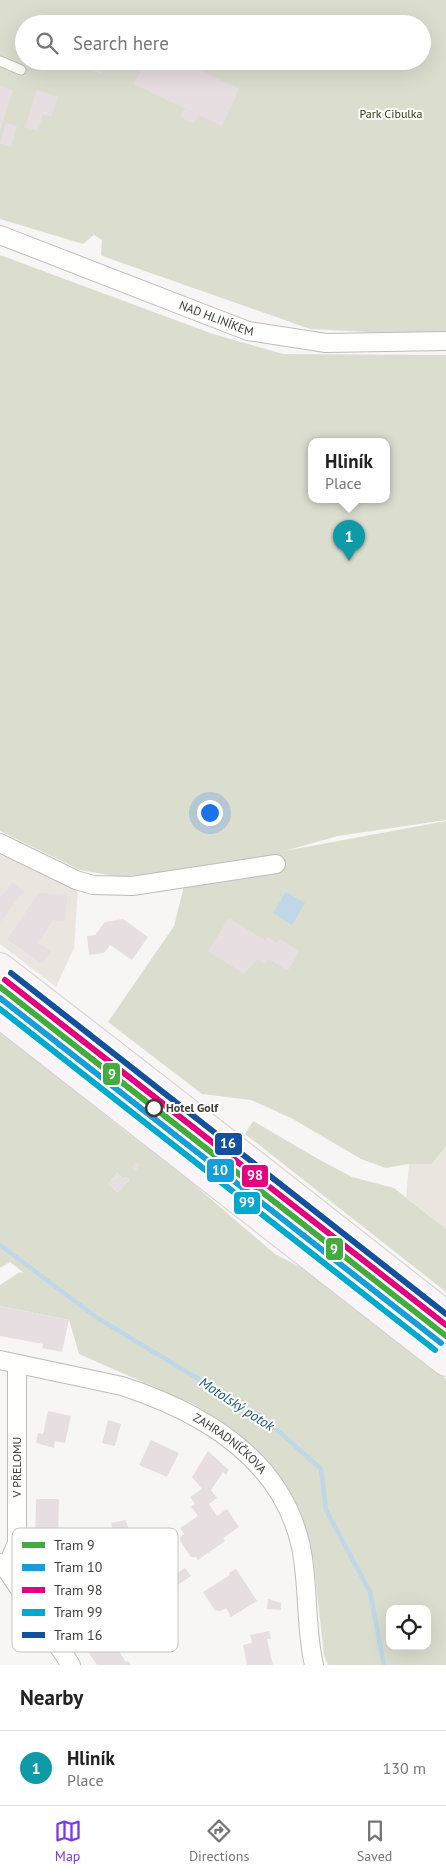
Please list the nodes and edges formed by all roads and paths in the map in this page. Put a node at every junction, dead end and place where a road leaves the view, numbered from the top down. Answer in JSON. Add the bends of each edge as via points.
{"nodes":[{"id":1,"x":0,"y":61,"type":"edge"},
{"id":2,"x":15,"y":68,"type":"edge"},
{"id":3,"x":0,"y":234,"type":"edge"},
{"id":4,"x":446,"y":341,"type":"edge"},
{"id":5,"x":0,"y":844,"type":"edge"},
{"id":6,"x":276,"y":864,"type":"dead end"},
{"id":7,"x":0,"y":968,"type":"edge"},
{"id":8,"x":0,"y":1014,"type":"edge"},
{"id":9,"x":446,"y":1315,"type":"edge"},
{"id":10,"x":0,"y":1360,"type":"edge"},
{"id":11,"x":446,"y":1362,"type":"edge"},
{"id":12,"x":17,"y":1364,"type":"junction"},
{"id":13,"x":17,"y":1528,"type":"edge"},
{"id":14,"x":12,"y":1551,"type":"edge"},
{"id":15,"x":3,"y":1566,"type":"edge"},
{"id":16,"x":12,"y":1579,"type":"edge"},
{"id":17,"x":61,"y":1652,"type":"edge"},
{"id":18,"x":70,"y":1665,"type":"edge"},
{"id":19,"x":314,"y":1665,"type":"edge"}],
"edges":[{"from":1,"to":2,"type":"lane"},
{"from":3,"to":4,"type":"street","name":"NAD HLINÍKEM","via":[[248,331],[326,343]]},
{"from":5,"to":6,"type":"street","via":[[93,885],[132,886]]},
{"from":7,"to":9,"type":"main road"},
{"from":8,"to":11,"type":"main road"},
{"from":10,"to":12,"type":"street","name":"ZAHRADNÍČKOVA"},
{"from":12,"to":13,"type":"street","name":"V PŘELOMU"},
{"from":12,"to":19,"type":"street","name":"ZAHRADNÍČKOVA","via":[[142,1392],[201,1420],[230,1438],[250,1456],[279,1493],[301,1547]]},
{"from":14,"to":15,"type":"street","name":"V PŘELOMU"},
{"from":15,"to":16,"type":"street"},
{"from":17,"to":18,"type":"street"}]}
